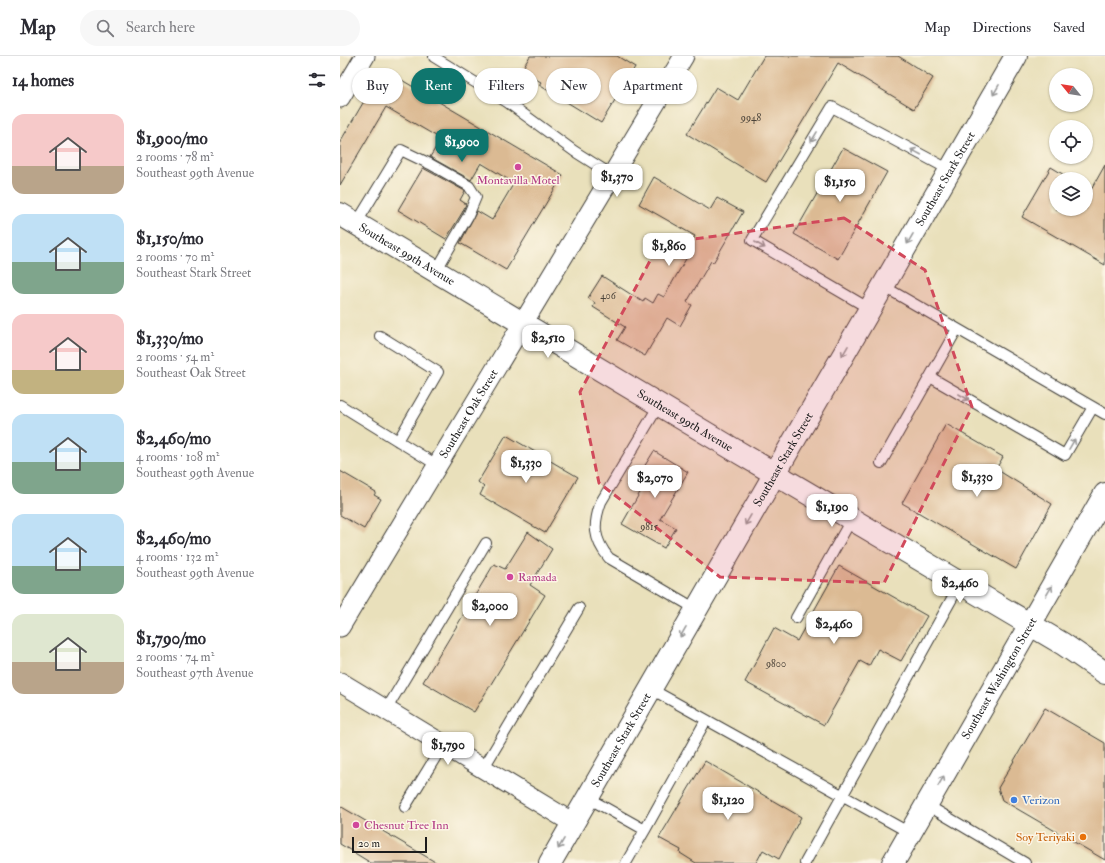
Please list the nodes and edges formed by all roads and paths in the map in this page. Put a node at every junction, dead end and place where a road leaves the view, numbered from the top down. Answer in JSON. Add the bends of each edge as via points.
{"nodes":[{"id":1,"x":365,"y":56,"type":"edge"},
{"id":2,"x":684,"y":56,"type":"edge"},
{"id":3,"x":1016,"y":56,"type":"edge"},
{"id":4,"x":434,"y":57,"type":"dead end"},
{"id":5,"x":340,"y":98,"type":"edge"},
{"id":6,"x":950,"y":170,"type":"junction"},
{"id":7,"x":612,"y":175,"type":"junction"},
{"id":8,"x":348,"y":219,"type":"edge"},
{"id":9,"x":436,"y":271,"type":"junction"},
{"id":10,"x":883,"y":286,"type":"junction"},
{"id":11,"x":870,"y":309,"type":"junction"},
{"id":12,"x":522,"y":323,"type":"junction"},
{"id":13,"x":957,"y":329,"type":"junction"},
{"id":14,"x":380,"y":336,"type":"dead end"},
{"id":15,"x":930,"y":377,"type":"junction"},
{"id":16,"x":340,"y":405,"type":"edge"},
{"id":17,"x":659,"y":405,"type":"junction"},
{"id":18,"x":1093,"y":407,"type":"junction"},
{"id":19,"x":1105,"y":414,"type":"edge"},
{"id":20,"x":398,"y":441,"type":"junction"},
{"id":21,"x":881,"y":463,"type":"dead end"},
{"id":22,"x":437,"y":465,"type":"junction"},
{"id":23,"x":775,"y":474,"type":"junction"},
{"id":24,"x":1105,"y":494,"type":"edge"},
{"id":25,"x":851,"y":520,"type":"junction"},
{"id":26,"x":486,"y":543,"type":"dead end"},
{"id":27,"x":960,"y":584,"type":"junction"},
{"id":28,"x":579,"y":608,"type":"dead end"},
{"id":29,"x":696,"y":609,"type":"junction"},
{"id":30,"x":796,"y":618,"type":"dead end"},
{"id":31,"x":1030,"y":625,"type":"junction"},
{"id":32,"x":340,"y":627,"type":"edge"},
{"id":33,"x":1105,"y":674,"type":"edge"},
{"id":34,"x":340,"y":682,"type":"edge"},
{"id":35,"x":650,"y":689,"type":"junction"},
{"id":36,"x":386,"y":710,"type":"junction"},
{"id":37,"x":706,"y":720,"type":"junction"},
{"id":38,"x":443,"y":744,"type":"junction"},
{"id":39,"x":483,"y":769,"type":"junction"},
{"id":40,"x":842,"y":795,"type":"junction"},
{"id":41,"x":588,"y":798,"type":"junction"},
{"id":42,"x":927,"y":805,"type":"junction"},
{"id":43,"x":405,"y":807,"type":"dead end"},
{"id":44,"x":573,"y":823,"type":"junction"},
{"id":45,"x":645,"y":830,"type":"junction"},
{"id":46,"x":910,"y":833,"type":"junction"},
{"id":47,"x":550,"y":863,"type":"edge"},
{"id":48,"x":626,"y":863,"type":"edge"},
{"id":49,"x":805,"y":863,"type":"edge"},
{"id":50,"x":893,"y":863,"type":"edge"},
{"id":51,"x":1025,"y":863,"type":"edge"}],
"edges":[{"from":1,"to":5,"type":"street"},
{"from":2,"to":7,"type":"street","name":"Southeast Oak Street"},
{"from":3,"to":6,"type":"main road","name":"Southeast Stark Street","one_way":true},
{"from":4,"to":7,"type":"lane","via":[[507,102]]},
{"from":6,"to":10,"type":"main road","name":"Southeast Stark Street","one_way":true},
{"from":6,"to":11,"type":"lane","one_way":true,"via":[[832,107],[752,240]]},
{"from":7,"to":12,"type":"street","name":"Southeast Oak Street"},
{"from":8,"to":9,"type":"main road","name":"Southeast 99th Avenue"},
{"from":8,"to":9,"type":"lane","via":[[400,150],[469,186],[476,197]]},
{"from":9,"to":12,"type":"main road","name":"Southeast 99th Avenue"},
{"from":10,"to":11,"type":"main road","name":"Southeast Stark Street"},
{"from":10,"to":13,"type":"lane"},
{"from":11,"to":23,"type":"main road","name":"Southeast Stark Street","one_way":true},
{"from":12,"to":17,"type":"main road","name":"Southeast 99th Avenue"},
{"from":12,"to":22,"type":"street","name":"Southeast Oak Street"},
{"from":13,"to":15,"type":"lane"},
{"from":13,"to":18,"type":"lane"},
{"from":14,"to":20,"type":"lane","via":[[438,372]]},
{"from":15,"to":18,"type":"lane","one_way":true,"via":[[1065,455]]},
{"from":15,"to":21,"type":"lane"},
{"from":16,"to":20,"type":"lane"},
{"from":17,"to":23,"type":"main road","name":"Southeast 99th Avenue"},
{"from":17,"to":29,"type":"lane","via":[[601,502],[596,516],[595,531],[599,544],[609,558]]},
{"from":18,"to":19,"type":"lane"},
{"from":20,"to":22,"type":"lane"},
{"from":22,"to":32,"type":"street","name":"Southeast Oak Street"},
{"from":23,"to":25,"type":"main road","name":"Southeast 99th Avenue"},
{"from":23,"to":29,"type":"main road","name":"Southeast Stark Street","one_way":true},
{"from":31,"to":24,"type":"main road","name":"Southeast Washington Street","one_way":true},
{"from":25,"to":27,"type":"main road","name":"Southeast 99th Avenue"},
{"from":25,"to":30,"type":"lane"},
{"from":26,"to":36,"type":"lane"},
{"from":27,"to":31,"type":"main road","name":"Southeast 99th Avenue"},
{"from":27,"to":40,"type":"lane"},
{"from":28,"to":39,"type":"lane"},
{"from":29,"to":35,"type":"main road","name":"Southeast Stark Street","one_way":true},
{"from":31,"to":33,"type":"main road","name":"Southeast 99th Avenue","via":[[1063,644]]},
{"from":42,"to":31,"type":"main road","name":"Southeast Washington Street","one_way":true},
{"from":34,"to":36,"type":"street"},
{"from":35,"to":37,"type":"lane"},
{"from":35,"to":41,"type":"main road","name":"Southeast Stark Street"},
{"from":36,"to":38,"type":"street"},
{"from":37,"to":40,"type":"lane"},
{"from":37,"to":45,"type":"lane"},
{"from":38,"to":39,"type":"street"},
{"from":38,"to":43,"type":"lane"},
{"from":39,"to":44,"type":"street"},
{"from":40,"to":46,"type":"lane"},
{"from":40,"to":49,"type":"lane"},
{"from":41,"to":44,"type":"main road","name":"Southeast Stark Street"},
{"from":41,"to":45,"type":"lane"},
{"from":42,"to":46,"type":"main road","name":"Southeast Washington Street"},
{"from":42,"to":51,"type":"lane"},
{"from":44,"to":47,"type":"main road","name":"Southeast Stark Street","one_way":true},
{"from":45,"to":48,"type":"lane"},
{"from":46,"to":50,"type":"main road","name":"Southeast Washington Street"}]}
